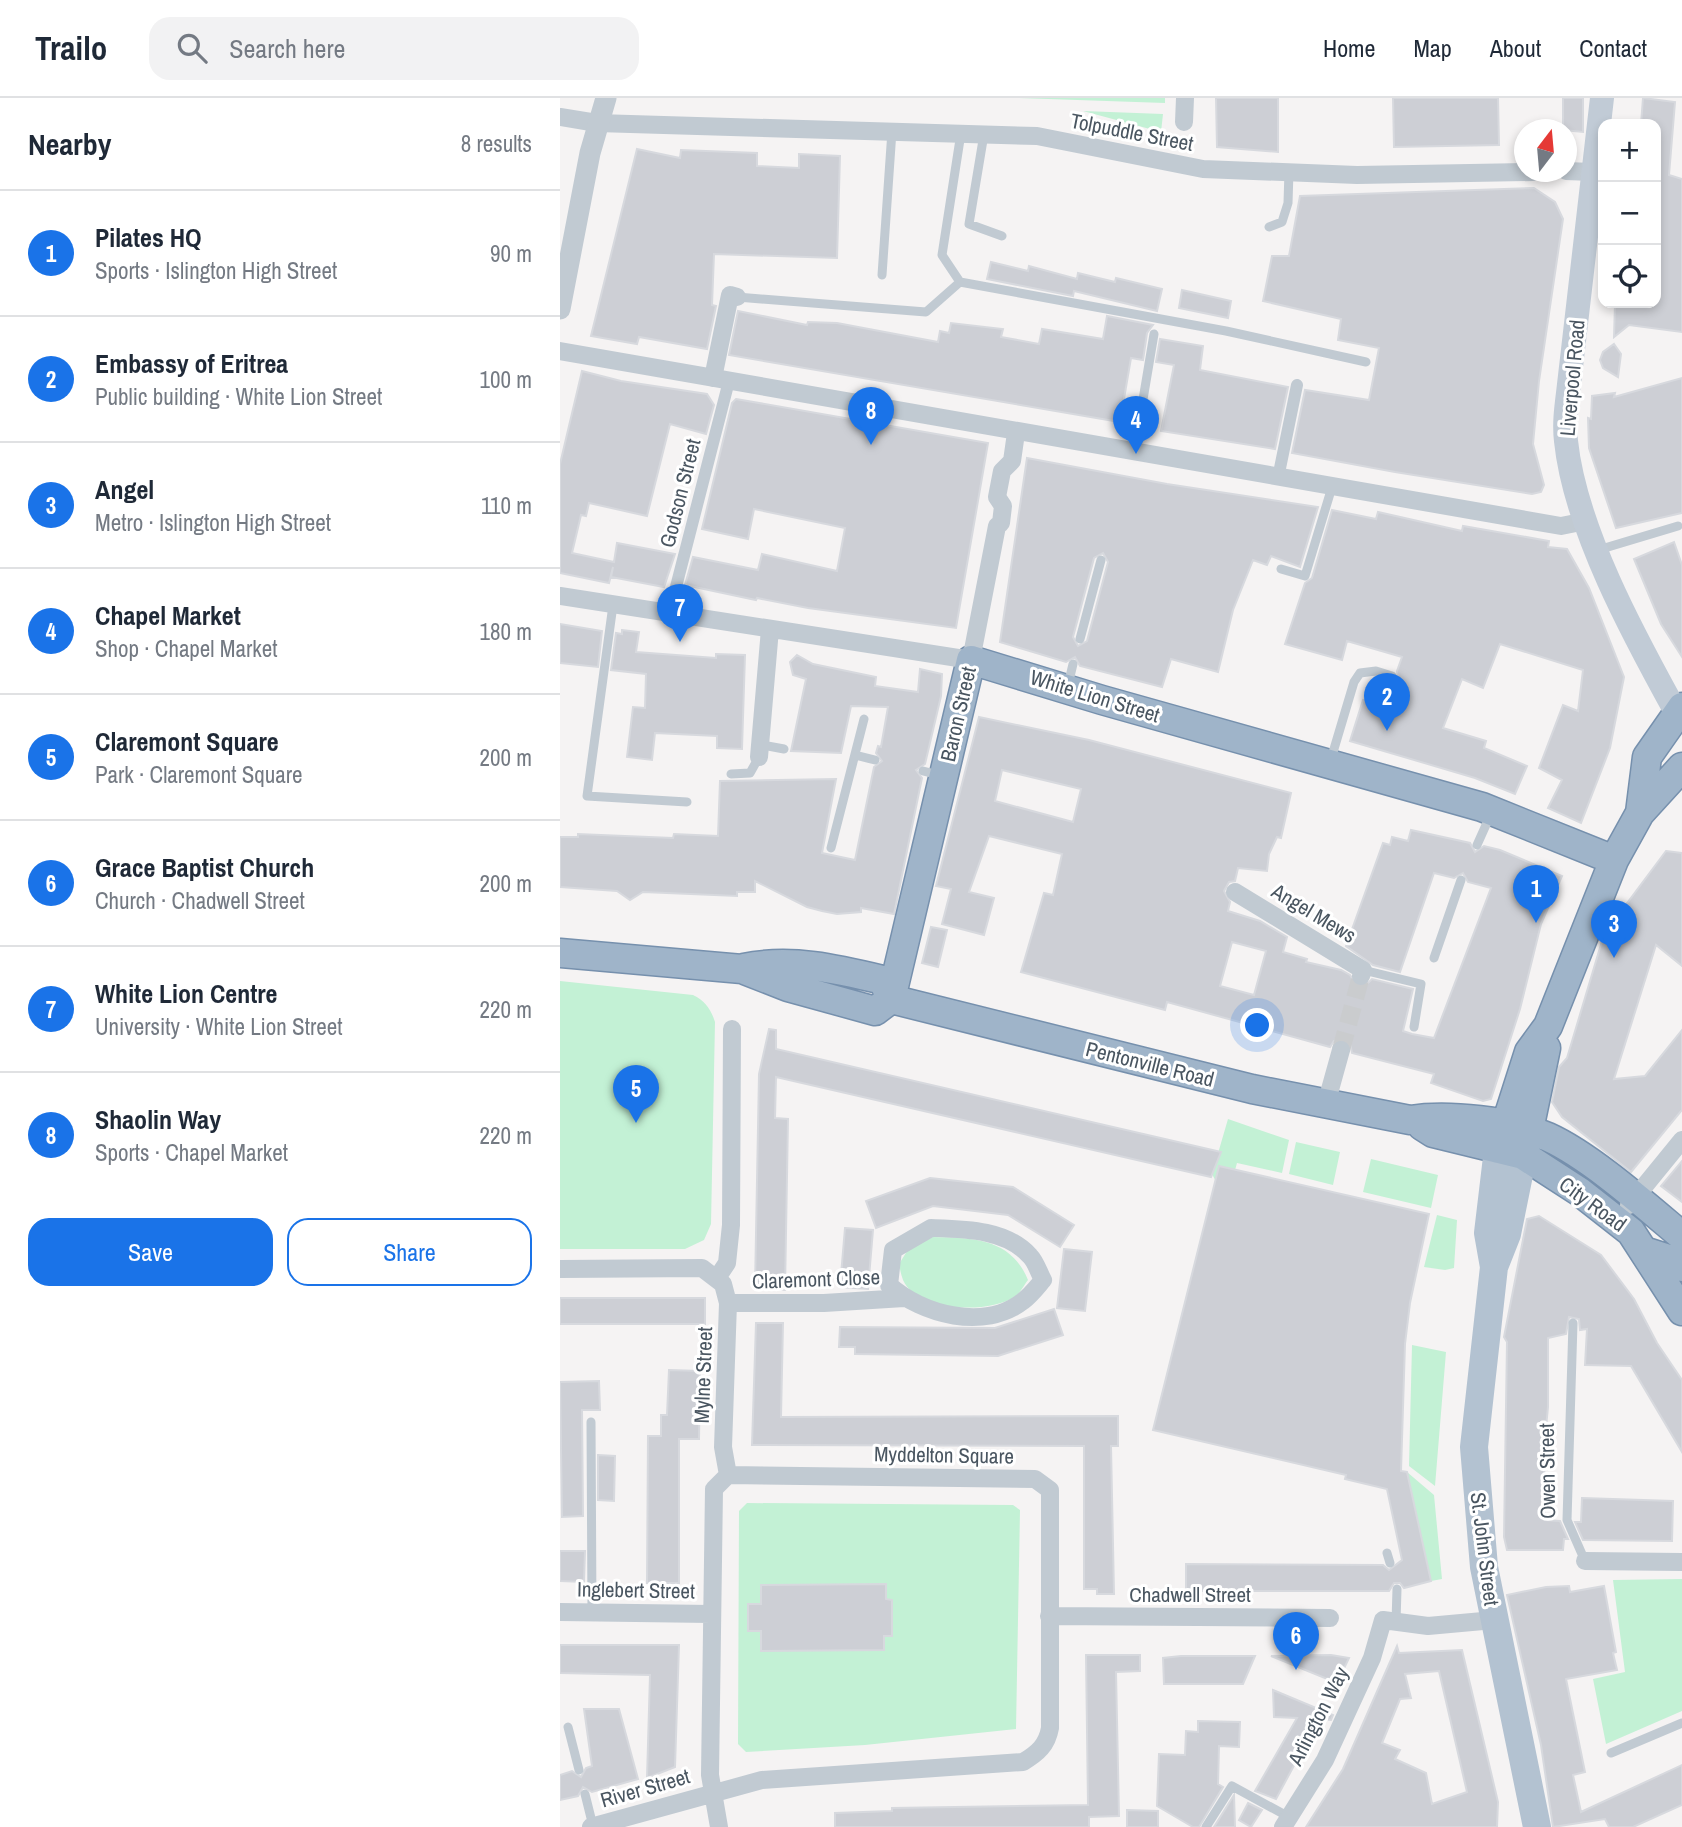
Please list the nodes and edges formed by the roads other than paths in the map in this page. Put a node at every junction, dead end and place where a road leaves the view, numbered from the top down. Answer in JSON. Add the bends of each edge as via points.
{"nodes":[{"id":1,"x":606,"y":98,"type":"edge"},
{"id":2,"x":1185,"y":98,"type":"edge"},
{"id":3,"x":1602,"y":98,"type":"edge"},
{"id":4,"x":560,"y":117,"type":"edge"},
{"id":5,"x":1184,"y":122,"type":"dead end"},
{"id":6,"x":597,"y":123,"type":"junction"},
{"id":7,"x":892,"y":130,"type":"junction"},
{"id":8,"x":961,"y":131,"type":"junction"},
{"id":9,"x":985,"y":132,"type":"junction"},
{"id":10,"x":1577,"y":171,"type":"edge"},
{"id":11,"x":1289,"y":172,"type":"junction"},
{"id":12,"x":1514,"y":172,"type":"edge"},
{"id":13,"x":1592,"y":172,"type":"junction"},
{"id":14,"x":1269,"y":227,"type":"dead end"},
{"id":15,"x":1002,"y":236,"type":"dead end"},
{"id":16,"x":882,"y":275,"type":"dead end"},
{"id":17,"x":960,"y":282,"type":"junction"},
{"id":18,"x":737,"y":297,"type":"joint"},
{"id":19,"x":560,"y":309,"type":"edge"},
{"id":20,"x":1154,"y":334,"type":"dead end"},
{"id":21,"x":560,"y":351,"type":"edge"},
{"id":22,"x":1366,"y":362,"type":"dead end"},
{"id":23,"x":721,"y":379,"type":"junction"},
{"id":24,"x":1297,"y":385,"type":"dead end"},
{"id":25,"x":1016,"y":433,"type":"junction"},
{"id":26,"x":1134,"y":453,"type":"junction"},
{"id":27,"x":1278,"y":478,"type":"junction"},
{"id":28,"x":1332,"y":487,"type":"junction"},
{"id":29,"x":1586,"y":521,"type":"junction"},
{"id":30,"x":1678,"y":526,"type":"dead end"},
{"id":31,"x":1598,"y":550,"type":"junction"},
{"id":32,"x":1101,"y":560,"type":"dead end"},
{"id":33,"x":1280,"y":569,"type":"dead end"},
{"id":34,"x":560,"y":596,"type":"edge"},
{"id":35,"x":613,"y":605,"type":"junction"},
{"id":36,"x":670,"y":614,"type":"junction"},
{"id":37,"x":770,"y":629,"type":"junction"},
{"id":38,"x":1080,"y":639,"type":"dead end"},
{"id":39,"x":971,"y":660,"type":"junction"},
{"id":40,"x":1392,"y":676,"type":"dead end"},
{"id":41,"x":1680,"y":712,"type":"edge"},
{"id":42,"x":864,"y":719,"type":"dead end"},
{"id":43,"x":784,"y":750,"type":"dead end"},
{"id":44,"x":761,"y":751,"type":"junction"},
{"id":45,"x":855,"y":755,"type":"junction"},
{"id":46,"x":875,"y":760,"type":"dead end"},
{"id":47,"x":1329,"y":764,"type":"junction"},
{"id":48,"x":1682,"y":767,"type":"edge"},
{"id":49,"x":731,"y":774,"type":"dead end"},
{"id":50,"x":687,"y":802,"type":"dead end"},
{"id":51,"x":1493,"y":811,"type":"junction"},
{"id":52,"x":1640,"y":813,"type":"junction"},
{"id":53,"x":1477,"y":845,"type":"dead end"},
{"id":54,"x":831,"y":848,"type":"dead end"},
{"id":55,"x":1614,"y":860,"type":"junction"},
{"id":56,"x":1461,"y":880,"type":"dead end"},
{"id":57,"x":1236,"y":892,"type":"dead end"},
{"id":58,"x":560,"y":953,"type":"edge"},
{"id":59,"x":1434,"y":958,"type":"dead end"},
{"id":60,"x":1362,"y":973,"type":"joint"},
{"id":61,"x":891,"y":999,"type":"junction"},
{"id":62,"x":1414,"y":1027,"type":"dead end"},
{"id":63,"x":739,"y":1030,"type":"dead end"},
{"id":64,"x":1341,"y":1050,"type":"tunnel mouth"},
{"id":65,"x":1326,"y":1104,"type":"junction"},
{"id":66,"x":1514,"y":1140,"type":"junction"},
{"id":67,"x":1682,"y":1140,"type":"edge"},
{"id":68,"x":1626,"y":1209,"type":"junction"},
{"id":69,"x":1682,"y":1236,"type":"edge"},
{"id":70,"x":1647,"y":1252,"type":"junction"},
{"id":71,"x":1682,"y":1266,"type":"edge"},
{"id":72,"x":560,"y":1269,"type":"edge"},
{"id":73,"x":717,"y":1278,"type":"junction"},
{"id":74,"x":904,"y":1298,"type":"junction"},
{"id":75,"x":728,"y":1303,"type":"junction"},
{"id":76,"x":1682,"y":1311,"type":"edge"},
{"id":77,"x":1573,"y":1323,"type":"dead end"},
{"id":78,"x":591,"y":1422,"type":"dead end"},
{"id":79,"x":727,"y":1475,"type":"junction"},
{"id":80,"x":1585,"y":1561,"type":"joint"},
{"id":81,"x":1682,"y":1562,"type":"edge"},
{"id":82,"x":1397,"y":1589,"type":"dead end"},
{"id":83,"x":560,"y":1612,"type":"edge"},
{"id":84,"x":593,"y":1612,"type":"junction"},
{"id":85,"x":711,"y":1614,"type":"junction"},
{"id":86,"x":1049,"y":1616,"type":"junction"},
{"id":87,"x":1330,"y":1618,"type":"dead end"},
{"id":88,"x":1494,"y":1620,"type":"junction"},
{"id":89,"x":1390,"y":1621,"type":"junction"},
{"id":90,"x":1682,"y":1723,"type":"edge"},
{"id":91,"x":568,"y":1727,"type":"dead end"},
{"id":92,"x":1611,"y":1753,"type":"dead end"},
{"id":93,"x":579,"y":1770,"type":"dead end"},
{"id":94,"x":711,"y":1793,"type":"junction"},
{"id":95,"x":585,"y":1794,"type":"dead end"},
{"id":96,"x":1286,"y":1822,"type":"edge"},
{"id":97,"x":592,"y":1827,"type":"edge"},
{"id":98,"x":719,"y":1827,"type":"edge"},
{"id":99,"x":1206,"y":1827,"type":"edge"},
{"id":100,"x":1537,"y":1827,"type":"edge"}],
"edges":[{"from":1,"to":6,"type":"street"},
{"from":2,"to":5,"type":"street"},
{"from":3,"to":13,"type":"main road","name":"Liverpool Road"},
{"from":4,"to":6,"type":"street","name":"Tolpuddle Street"},
{"from":6,"to":7,"type":"street","name":"Tolpuddle Street"},
{"from":6,"to":19,"type":"street"},
{"from":7,"to":8,"type":"street","name":"Tolpuddle Street"},
{"from":7,"to":16,"type":"lane"},
{"from":8,"to":9,"type":"street","name":"Tolpuddle Street"},
{"from":8,"to":17,"type":"lane","via":[[942,255]]},
{"from":9,"to":11,"type":"street","name":"Tolpuddle Street","via":[[1037,136],[1203,169]]},
{"from":9,"to":15,"type":"lane","via":[[969,224]]},
{"from":10,"to":13,"type":"street"},
{"from":11,"to":12,"type":"street","name":"Tolpuddle Street"},
{"from":11,"to":14,"type":"lane","via":[[1282,222]]},
{"from":13,"to":29,"type":"main road","name":"Liverpool Road","via":[[1565,425],[1571,474]]},
{"from":17,"to":18,"type":"lane","via":[[926,312]]},
{"from":17,"to":22,"type":"lane"},
{"from":18,"to":23,"type":"street","via":[[730,295]]},
{"from":20,"to":26,"type":"lane"},
{"from":21,"to":23,"type":"street"},
{"from":23,"to":25,"type":"street"},
{"from":23,"to":36,"type":"street","name":"Godson Street"},
{"from":24,"to":27,"type":"street"},
{"from":25,"to":26,"type":"street"},
{"from":25,"to":39,"type":"street","name":"Baron Street","via":[[1012,461],[1002,471],[997,497],[1003,506],[1001,523]]},
{"from":26,"to":27,"type":"street"},
{"from":27,"to":28,"type":"street"},
{"from":28,"to":29,"type":"street","via":[[1561,526]]},
{"from":28,"to":33,"type":"lane","via":[[1306,576]]},
{"from":29,"to":31,"type":"main road","name":"Liverpool Road"},
{"from":30,"to":31,"type":"lane"},
{"from":31,"to":41,"type":"main road","name":"Liverpool Road","via":[[1631,631]]},
{"from":32,"to":38,"type":"lane"},
{"from":34,"to":35,"type":"street","name":"White Lion Street"},
{"from":35,"to":36,"type":"street","name":"White Lion Street"},
{"from":35,"to":50,"type":"lane","via":[[587,796]]},
{"from":36,"to":37,"type":"street","name":"White Lion Street"},
{"from":37,"to":39,"type":"street","name":"White Lion Street"},
{"from":37,"to":44,"type":"street"},
{"from":39,"to":47,"type":"highway","name":"White Lion Street","via":[[1070,676],[1102,700]]},
{"from":39,"to":61,"type":"highway","name":"Baron Street","via":[[934,774]]},
{"from":40,"to":47,"type":"lane","via":[[1367,670],[1354,682]]},
{"from":41,"to":52,"type":"highway","via":[[1647,758]]},
{"from":42,"to":45,"type":"lane"},
{"from":43,"to":44,"type":"lane"},
{"from":44,"to":49,"type":"lane","via":[[750,773]]},
{"from":45,"to":46,"type":"lane"},
{"from":45,"to":54,"type":"lane"},
{"from":47,"to":51,"type":"highway","name":"White Lion Street"},
{"from":48,"to":52,"type":"highway"},
{"from":51,"to":53,"type":"lane"},
{"from":51,"to":55,"type":"highway","name":"White Lion Street"},
{"from":52,"to":55,"type":"highway"},
{"from":55,"to":66,"type":"highway","via":[[1548,1027],[1529,1052]]},
{"from":56,"to":59,"type":"lane"},
{"from":57,"to":60,"type":"street","name":"Angel Mews"},
{"from":58,"to":61,"type":"highway","via":[[742,969],[775,962],[883,980]]},
{"from":60,"to":62,"type":"lane","via":[[1421,984]]},
{"from":61,"to":65,"type":"highway","name":"Pentonville Road"},
{"from":63,"to":73,"type":"street","via":[[731,1225],[727,1263]]},
{"from":64,"to":65,"type":"street"},
{"from":65,"to":66,"type":"highway","name":"Pentonville Road","via":[[1410,1120],[1436,1116]]},
{"from":66,"to":68,"type":"highway","name":"City Road","via":[[1556,1141]]},
{"from":66,"to":88,"type":"main road","name":"St. John Street","via":[[1507,1234],[1494,1267],[1474,1447],[1481,1546]]},
{"from":67,"to":68,"type":"street"},
{"from":68,"to":69,"type":"highway","name":"City Road"},
{"from":68,"to":70,"type":"highway","name":"City Road"},
{"from":70,"to":71,"type":"highway","name":"City Road"},
{"from":70,"to":76,"type":"highway"},
{"from":72,"to":73,"type":"street","via":[[702,1268]]},
{"from":73,"to":75,"type":"street","name":"Mylne Street"},
{"from":74,"to":74,"type":"street","name":"Claremont Close","via":[[929,1310],[959,1316],[991,1314],[1022,1302],[1043,1280],[1031,1256],[1006,1239],[967,1229],[930,1228],[893,1250],[890,1286]]},
{"from":74,"to":75,"type":"street","name":"Claremont Close"},
{"from":75,"to":79,"type":"street","name":"Mylne Street","via":[[723,1447]]},
{"from":77,"to":80,"type":"lane","name":"Owen Street","via":[[1567,1520]]},
{"from":78,"to":84,"type":"lane"},
{"from":79,"to":85,"type":"street","via":[[713,1489]]},
{"from":79,"to":86,"type":"street","name":"Myddelton Square","via":[[1035,1479],[1050,1490]]},
{"from":80,"to":81,"type":"street","name":"Owen Street"},
{"from":82,"to":89,"type":"lane"},
{"from":83,"to":84,"type":"street","name":"Inglebert Street"},
{"from":84,"to":85,"type":"street","name":"Inglebert Street"},
{"from":85,"to":94,"type":"street"},
{"from":86,"to":87,"type":"street","name":"Chadwell Street"},
{"from":86,"to":94,"type":"street","name":"Myddelton Square","via":[[1050,1728],[1042,1748],[1023,1762],[809,1775],[762,1780]]},
{"from":88,"to":89,"type":"street","via":[[1437,1625]]},
{"from":88,"to":100,"type":"main road","name":"St. John Street"},
{"from":89,"to":96,"type":"street","name":"Arlington Way","via":[[1325,1760]]},
{"from":90,"to":92,"type":"lane"},
{"from":91,"to":93,"type":"lane"},
{"from":94,"to":97,"type":"street","name":"River Street"},
{"from":94,"to":98,"type":"street"},
{"from":95,"to":97,"type":"lane"},
{"from":96,"to":99,"type":"lane","via":[[1231,1786]]}]}
